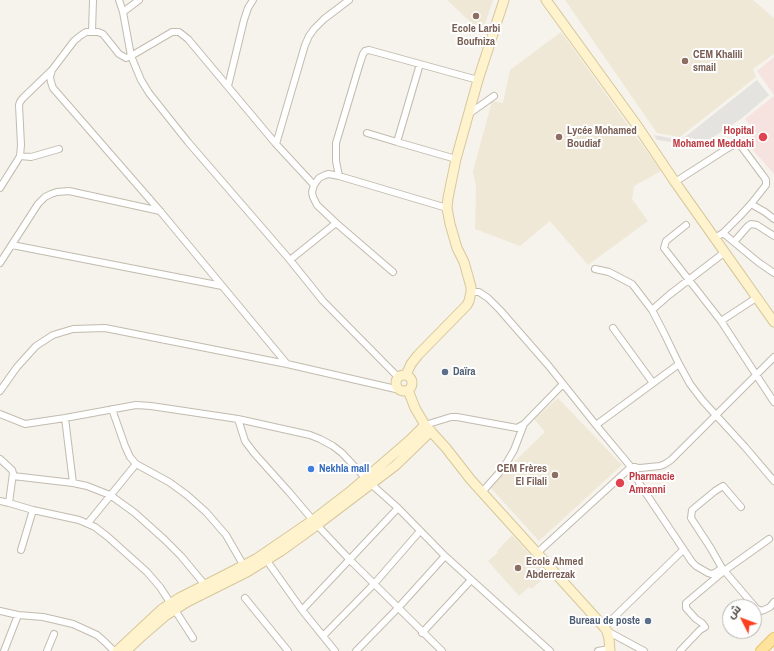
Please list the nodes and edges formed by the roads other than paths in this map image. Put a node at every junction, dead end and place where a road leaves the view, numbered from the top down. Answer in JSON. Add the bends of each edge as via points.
{"nodes":[{"id":1,"x":93,"y":0,"type":"edge"},
{"id":2,"x":119,"y":0,"type":"edge"},
{"id":3,"x":139,"y":0,"type":"edge"},
{"id":4,"x":253,"y":0,"type":"edge"},
{"id":5,"x":349,"y":0,"type":"edge"},
{"id":6,"x":504,"y":0,"type":"edge"},
{"id":7,"x":546,"y":0,"type":"edge"},
{"id":8,"x":123,"y":12,"type":"junction"},
{"id":9,"x":92,"y":32,"type":"junction"},
{"id":10,"x":131,"y":56,"type":"junction"},
{"id":11,"x":420,"y":64,"type":"junction"},
{"id":12,"x":52,"y":70,"type":"junction"},
{"id":13,"x":478,"y":80,"type":"junction"},
{"id":14,"x":228,"y":86,"type":"junction"},
{"id":15,"x":494,"y":96,"type":"dead end"},
{"id":16,"x":470,"y":113,"type":"junction"},
{"id":17,"x":367,"y":133,"type":"dead end"},
{"id":18,"x":397,"y":142,"type":"junction"},
{"id":19,"x":276,"y":144,"type":"junction"},
{"id":20,"x":59,"y":149,"type":"dead end"},
{"id":21,"x":20,"y":156,"type":"junction"},
{"id":22,"x":456,"y":159,"type":"junction"},
{"id":23,"x":339,"y":176,"type":"junction"},
{"id":24,"x":675,"y":182,"type":"junction"},
{"id":25,"x":314,"y":185,"type":"junction"},
{"id":26,"x":0,"y":188,"type":"edge"},
{"id":27,"x":751,"y":204,"type":"junction"},
{"id":28,"x":447,"y":208,"type":"junction"},
{"id":29,"x":160,"y":211,"type":"junction"},
{"id":30,"x":774,"y":219,"type":"edge"},
{"id":31,"x":336,"y":224,"type":"junction"},
{"id":32,"x":686,"y":225,"type":"dead end"},
{"id":33,"x":719,"y":236,"type":"junction"},
{"id":34,"x":774,"y":236,"type":"edge"},
{"id":35,"x":734,"y":242,"type":"junction"},
{"id":36,"x":12,"y":245,"type":"junction"},
{"id":37,"x":725,"y":252,"type":"junction"},
{"id":38,"x":290,"y":260,"type":"junction"},
{"id":39,"x":0,"y":263,"type":"edge"},
{"id":40,"x":595,"y":269,"type":"dead end"},
{"id":41,"x":393,"y":272,"type":"dead end"},
{"id":42,"x":774,"y":273,"type":"edge"},
{"id":43,"x":689,"y":280,"type":"junction"},
{"id":44,"x":222,"y":286,"type":"junction"},
{"id":45,"x":471,"y":292,"type":"junction"},
{"id":46,"x":756,"y":298,"type":"junction"},
{"id":47,"x":652,"y":310,"type":"junction"},
{"id":48,"x":773,"y":317,"type":"edge"},
{"id":49,"x":721,"y":321,"type":"junction"},
{"id":50,"x":613,"y":328,"type":"dead end"},
{"id":51,"x":774,"y":357,"type":"edge"},
{"id":52,"x":287,"y":364,"type":"junction"},
{"id":53,"x":678,"y":364,"type":"junction"},
{"id":54,"x":756,"y":375,"type":"junction"},
{"id":55,"x":402,"y":376,"type":"junction"},
{"id":56,"x":653,"y":383,"type":"junction"},
{"id":57,"x":563,"y":384,"type":"junction"},
{"id":58,"x":404,"y":390,"type":"junction"},
{"id":59,"x":0,"y":392,"type":"edge"},
{"id":60,"x":774,"y":402,"type":"edge"},
{"id":61,"x":112,"y":409,"type":"junction"},
{"id":62,"x":0,"y":414,"type":"edge"},
{"id":63,"x":716,"y":416,"type":"junction"},
{"id":64,"x":65,"y":418,"type":"junction"},
{"id":65,"x":238,"y":419,"type":"junction"},
{"id":66,"x":524,"y":424,"type":"junction"},
{"id":67,"x":596,"y":425,"type":"junction"},
{"id":68,"x":428,"y":428,"type":"junction"},
{"id":69,"x":0,"y":459,"type":"edge"},
{"id":70,"x":136,"y":464,"type":"junction"},
{"id":71,"x":633,"y":467,"type":"junction"},
{"id":72,"x":13,"y":476,"type":"junction"},
{"id":73,"x":368,"y":481,"type":"junction"},
{"id":74,"x":774,"y":481,"type":"edge"},
{"id":75,"x":73,"y":483,"type":"junction"},
{"id":76,"x":482,"y":492,"type":"junction"},
{"id":77,"x":110,"y":495,"type":"junction"},
{"id":78,"x":0,"y":501,"type":"edge"},
{"id":79,"x":9,"y":503,"type":"junction"},
{"id":80,"x":741,"y":507,"type":"dead end"},
{"id":81,"x":398,"y":508,"type":"junction"},
{"id":82,"x":33,"y":510,"type":"junction"},
{"id":83,"x":315,"y":522,"type":"junction"},
{"id":84,"x":88,"y":523,"type":"junction"},
{"id":85,"x":420,"y":531,"type":"junction"},
{"id":86,"x":769,"y":540,"type":"dead end"},
{"id":87,"x":21,"y":550,"type":"dead end"},
{"id":88,"x":683,"y":550,"type":"junction"},
{"id":89,"x":537,"y":553,"type":"junction"},
{"id":90,"x":445,"y":556,"type":"junction"},
{"id":91,"x":264,"y":557,"type":"junction"},
{"id":92,"x":350,"y":560,"type":"junction"},
{"id":93,"x":245,"y":568,"type":"junction"},
{"id":94,"x":723,"y":569,"type":"junction"},
{"id":95,"x":471,"y":580,"type":"junction"},
{"id":96,"x":374,"y":584,"type":"junction"},
{"id":97,"x":205,"y":585,"type":"junction"},
{"id":98,"x":246,"y":598,"type":"dead end"},
{"id":99,"x":774,"y":602,"type":"edge"},
{"id":100,"x":172,"y":607,"type":"junction"},
{"id":101,"x":398,"y":608,"type":"junction"},
{"id":102,"x":302,"y":610,"type":"junction"},
{"id":103,"x":0,"y":611,"type":"edge"},
{"id":104,"x":18,"y":615,"type":"junction"},
{"id":105,"x":605,"y":629,"type":"junction"},
{"id":106,"x":422,"y":632,"type":"junction"},
{"id":107,"x":54,"y":634,"type":"dead end"},
{"id":108,"x":323,"y":636,"type":"junction"},
{"id":109,"x":193,"y":638,"type":"dead end"},
{"id":110,"x":774,"y":638,"type":"edge"},
{"id":111,"x":609,"y":650,"type":"edge"},
{"id":112,"x":4,"y":651,"type":"edge"},
{"id":113,"x":48,"y":651,"type":"edge"},
{"id":114,"x":114,"y":651,"type":"edge"},
{"id":115,"x":117,"y":651,"type":"edge"},
{"id":116,"x":126,"y":651,"type":"edge"},
{"id":117,"x":288,"y":651,"type":"edge"},
{"id":118,"x":335,"y":651,"type":"edge"},
{"id":119,"x":356,"y":651,"type":"edge"},
{"id":120,"x":442,"y":651,"type":"edge"},
{"id":121,"x":550,"y":651,"type":"edge"},
{"id":122,"x":598,"y":651,"type":"edge"},
{"id":123,"x":644,"y":651,"type":"edge"},
{"id":124,"x":680,"y":651,"type":"edge"},
{"id":125,"x":761,"y":651,"type":"edge"}],
"edges":[{"from":1,"to":9,"type":"street"},
{"from":2,"to":8,"type":"street"},
{"from":3,"to":8,"type":"street"},
{"from":4,"to":14,"type":"street","via":[[244,20]]},
{"from":5,"to":19,"type":"street","via":[[324,19],[309,36]]},
{"from":6,"to":13,"type":"main road"},
{"from":7,"to":24,"type":"main road"},
{"from":8,"to":10,"type":"street"},
{"from":9,"to":10,"type":"street","via":[[103,34],[119,54],[126,58]]},
{"from":9,"to":12,"type":"street","via":[[86,32],[74,41]]},
{"from":10,"to":14,"type":"street","via":[[172,32],[179,32]]},
{"from":10,"to":38,"type":"street","via":[[141,80],[154,99]]},
{"from":11,"to":13,"type":"street"},
{"from":11,"to":18,"type":"street"},
{"from":11,"to":23,"type":"street","via":[[369,50],[363,54],[336,143]]},
{"from":12,"to":21,"type":"street","via":[[19,105]]},
{"from":12,"to":29,"type":"street","via":[[50,77],[53,88]]},
{"from":13,"to":16,"type":"main road"},
{"from":14,"to":19,"type":"street"},
{"from":15,"to":16,"type":"street"},
{"from":16,"to":22,"type":"main road"},
{"from":17,"to":18,"type":"street"},
{"from":18,"to":22,"type":"street"},
{"from":19,"to":25,"type":"street"},
{"from":20,"to":21,"type":"street","via":[[31,157]]},
{"from":21,"to":26,"type":"street"},
{"from":22,"to":28,"type":"main road"},
{"from":23,"to":25,"type":"street","via":[[325,174]]},
{"from":23,"to":28,"type":"street"},
{"from":24,"to":27,"type":"street","via":[[728,148],[739,144],[766,180],[766,185]]},
{"from":24,"to":33,"type":"main road"},
{"from":25,"to":31,"type":"street","via":[[312,192],[317,205]]},
{"from":27,"to":30,"type":"street"},
{"from":27,"to":33,"type":"street"},
{"from":28,"to":45,"type":"main road","via":[[457,248],[470,281]]},
{"from":29,"to":36,"type":"street","via":[[69,191],[57,192],[45,197],[38,204]]},
{"from":29,"to":44,"type":"street"},
{"from":31,"to":38,"type":"street"},
{"from":31,"to":41,"type":"street"},
{"from":32,"to":43,"type":"street","via":[[666,241],[664,248]]},
{"from":33,"to":35,"type":"street"},
{"from":33,"to":37,"type":"main road"},
{"from":34,"to":35,"type":"street","via":[[751,224]]},
{"from":35,"to":42,"type":"street"},
{"from":36,"to":39,"type":"street"},
{"from":36,"to":44,"type":"street"},
{"from":37,"to":43,"type":"street"},
{"from":37,"to":46,"type":"main road"},
{"from":38,"to":55,"type":"street","via":[[323,301]]},
{"from":40,"to":47,"type":"street","via":[[609,272],[632,284]]},
{"from":43,"to":47,"type":"street"},
{"from":43,"to":49,"type":"street"},
{"from":44,"to":52,"type":"street"},
{"from":45,"to":55,"type":"main road","via":[[467,305],[418,355]]},
{"from":45,"to":57,"type":"street","via":[[479,292],[488,298]]},
{"from":46,"to":48,"type":"main road"},
{"from":46,"to":49,"type":"street"},
{"from":47,"to":53,"type":"street"},
{"from":49,"to":54,"type":"street"},
{"from":50,"to":56,"type":"street"},
{"from":51,"to":54,"type":"street"},
{"from":52,"to":58,"type":"street"},
{"from":52,"to":59,"type":"street","via":[[105,328],[73,329],[53,335],[36,346],[17,367]]},
{"from":53,"to":56,"type":"street"},
{"from":53,"to":63,"type":"street"},
{"from":54,"to":60,"type":"street"},
{"from":54,"to":63,"type":"street"},
{"from":55,"to":58,"type":"main road","via":[[396,386]]},
{"from":55,"to":58,"type":"main road","via":[[412,381],[411,387]]},
{"from":56,"to":67,"type":"street"},
{"from":57,"to":66,"type":"street"},
{"from":57,"to":67,"type":"street"},
{"from":58,"to":68,"type":"main road"},
{"from":61,"to":64,"type":"street"},
{"from":61,"to":65,"type":"street","via":[[136,405],[151,406]]},
{"from":61,"to":70,"type":"street","via":[[125,446]]},
{"from":62,"to":64,"type":"street","via":[[25,424]]},
{"from":63,"to":71,"type":"street","via":[[666,464]]},
{"from":63,"to":74,"type":"street"},
{"from":64,"to":75,"type":"street"},
{"from":65,"to":73,"type":"street","via":[[320,439],[338,450]]},
{"from":65,"to":83,"type":"street","via":[[245,441]]},
{"from":66,"to":68,"type":"street","via":[[514,428],[451,417],[440,420]]},
{"from":66,"to":76,"type":"street","via":[[507,462]]},
{"from":67,"to":71,"type":"street"},
{"from":68,"to":73,"type":"main road","via":[[396,464]]},
{"from":68,"to":76,"type":"main road"},
{"from":69,"to":72,"type":"street","via":[[12,470]]},
{"from":70,"to":77,"type":"street"},
{"from":70,"to":93,"type":"street","via":[[169,482],[206,512],[226,535]]},
{"from":71,"to":88,"type":"street","via":[[639,483]]},
{"from":71,"to":89,"type":"street"},
{"from":72,"to":75,"type":"street"},
{"from":72,"to":79,"type":"street"},
{"from":73,"to":81,"type":"street"},
{"from":73,"to":83,"type":"main road","via":[[352,490]]},
{"from":75,"to":77,"type":"street"},
{"from":76,"to":89,"type":"main road"},
{"from":77,"to":84,"type":"street"},
{"from":77,"to":97,"type":"street","via":[[165,540]]},
{"from":78,"to":79,"type":"street"},
{"from":79,"to":82,"type":"street"},
{"from":80,"to":94,"type":"street","via":[[723,486],[691,513],[691,518]]},
{"from":81,"to":85,"type":"street"},
{"from":81,"to":92,"type":"street"},
{"from":82,"to":84,"type":"street"},
{"from":82,"to":87,"type":"street"},
{"from":83,"to":91,"type":"main road"},
{"from":83,"to":92,"type":"street"},
{"from":84,"to":100,"type":"street","via":[[108,537],[147,572]]},
{"from":85,"to":90,"type":"street"},
{"from":85,"to":96,"type":"street"},
{"from":86,"to":94,"type":"street"},
{"from":88,"to":94,"type":"street","via":[[696,566],[708,573]]},
{"from":88,"to":105,"type":"street"},
{"from":89,"to":105,"type":"main road"},
{"from":90,"to":95,"type":"street"},
{"from":90,"to":101,"type":"street"},
{"from":91,"to":93,"type":"main road"},
{"from":91,"to":102,"type":"street"},
{"from":92,"to":96,"type":"street"},
{"from":92,"to":102,"type":"street"},
{"from":93,"to":97,"type":"main road"},
{"from":93,"to":100,"type":"main road","via":[[187,602]]},
{"from":94,"to":99,"type":"street","via":[[760,611],[770,607]]},
{"from":94,"to":124,"type":"street","via":[[686,603],[686,608],[705,627]]},
{"from":95,"to":106,"type":"street"},
{"from":95,"to":121,"type":"street"},
{"from":96,"to":101,"type":"street"},
{"from":96,"to":108,"type":"street"},
{"from":97,"to":100,"type":"main road","via":[[178,598]]},
{"from":98,"to":117,"type":"street"},
{"from":100,"to":109,"type":"street"},
{"from":100,"to":115,"type":"main road","via":[[162,609]]},
{"from":100,"to":116,"type":"main road"},
{"from":101,"to":106,"type":"street"},
{"from":101,"to":119,"type":"street"},
{"from":102,"to":108,"type":"street"},
{"from":103,"to":104,"type":"street"},
{"from":104,"to":112,"type":"street"},
{"from":104,"to":114,"type":"street","via":[[73,624],[96,635]]},
{"from":105,"to":111,"type":"main road","via":[[609,639]]},
{"from":105,"to":123,"type":"street"},
{"from":106,"to":120,"type":"street"},
{"from":107,"to":113,"type":"street"},
{"from":108,"to":118,"type":"street"},
{"from":110,"to":125,"type":"main road"},
{"from":111,"to":122,"type":"street"}]}
